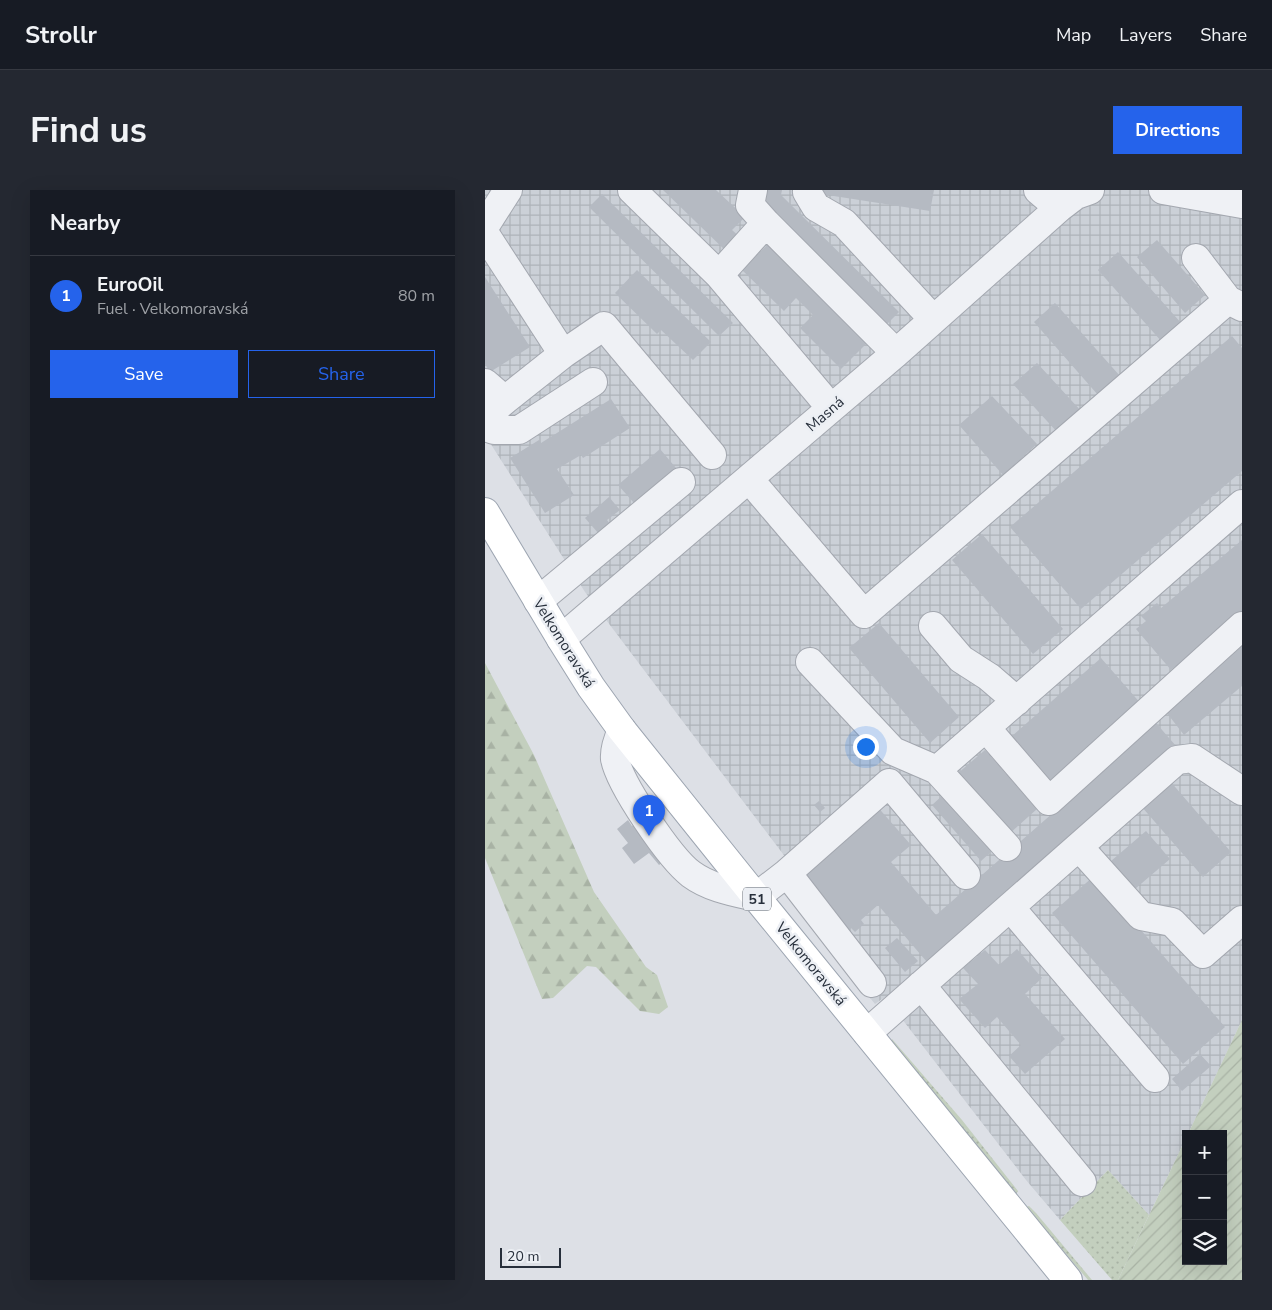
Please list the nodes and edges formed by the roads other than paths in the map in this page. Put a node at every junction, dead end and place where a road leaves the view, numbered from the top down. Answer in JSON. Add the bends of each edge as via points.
{"nodes":[{"id":1,"x":508,"y":190,"type":"edge"},
{"id":2,"x":632,"y":190,"type":"edge"},
{"id":3,"x":808,"y":190,"type":"edge"},
{"id":4,"x":1038,"y":190,"type":"edge"},
{"id":5,"x":1090,"y":190,"type":"edge"},
{"id":6,"x":1163,"y":190,"type":"edge"},
{"id":7,"x":752,"y":202,"type":"edge"},
{"id":8,"x":1242,"y":204,"type":"edge"},
{"id":9,"x":1059,"y":208,"type":"junction"},
{"id":10,"x":485,"y":226,"type":"edge"},
{"id":11,"x":485,"y":234,"type":"edge"},
{"id":12,"x":1196,"y":258,"type":"dead end"},
{"id":13,"x":719,"y":275,"type":"junction"},
{"id":14,"x":1235,"y":303,"type":"edge"},
{"id":15,"x":933,"y":319,"type":"junction"},
{"id":16,"x":896,"y":353,"type":"junction"},
{"id":17,"x":563,"y":354,"type":"junction"},
{"id":18,"x":593,"y":382,"type":"dead end"},
{"id":19,"x":495,"y":392,"type":"edge"},
{"id":20,"x":831,"y":408,"type":"junction"},
{"id":21,"x":485,"y":426,"type":"edge"},
{"id":22,"x":712,"y":455,"type":"dead end"},
{"id":23,"x":749,"y":479,"type":"junction"},
{"id":24,"x":681,"y":482,"type":"dead end"},
{"id":25,"x":1242,"y":504,"type":"edge"},
{"id":26,"x":485,"y":512,"type":"edge"},
{"id":27,"x":538,"y":601,"type":"junction"},
{"id":28,"x":933,"y":626,"type":"dead end"},
{"id":29,"x":1242,"y":626,"type":"edge"},
{"id":30,"x":561,"y":639,"type":"junction"},
{"id":31,"x":810,"y":662,"type":"dead end"},
{"id":32,"x":1017,"y":701,"type":"junction"},
{"id":33,"x":986,"y":728,"type":"junction"},
{"id":34,"x":622,"y":730,"type":"junction"},
{"id":35,"x":937,"y":770,"type":"junction"},
{"id":36,"x":1242,"y":791,"type":"edge"},
{"id":37,"x":1007,"y":847,"type":"dead end"},
{"id":38,"x":1079,"y":847,"type":"junction"},
{"id":39,"x":787,"y":873,"type":"junction"},
{"id":40,"x":966,"y":875,"type":"dead end"},
{"id":41,"x":756,"y":897,"type":"junction"},
{"id":42,"x":1010,"y":908,"type":"junction"},
{"id":43,"x":1242,"y":920,"type":"edge"},
{"id":44,"x":872,"y":983,"type":"dead end"},
{"id":45,"x":921,"y":985,"type":"junction"},
{"id":46,"x":867,"y":1033,"type":"junction"},
{"id":47,"x":1155,"y":1078,"type":"dead end"},
{"id":48,"x":1082,"y":1182,"type":"dead end"},
{"id":49,"x":1069,"y":1280,"type":"edge"}],
"edges":[{"from":1,"to":10,"type":"lane"},
{"from":2,"to":13,"type":"lane"},
{"from":3,"to":15,"type":"lane","via":[[815,207],[844,223]]},
{"from":4,"to":9,"type":"lane"},
{"from":5,"to":9,"type":"lane","name":"Masná","via":[[1076,195]]},
{"from":6,"to":8,"type":"lane"},
{"from":7,"to":13,"type":"lane"},
{"from":7,"to":16,"type":"lane"},
{"from":9,"to":15,"type":"lane","name":"Masná"},
{"from":11,"to":17,"type":"lane"},
{"from":12,"to":14,"type":"lane"},
{"from":13,"to":20,"type":"lane"},
{"from":14,"to":23,"type":"lane","via":[[864,614]]},
{"from":15,"to":16,"type":"lane","name":"Masná"},
{"from":16,"to":20,"type":"lane","name":"Masná"},
{"from":17,"to":19,"type":"lane"},
{"from":17,"to":22,"type":"lane","via":[[604,326]]},
{"from":18,"to":21,"type":"lane","via":[[519,430],[494,430]]},
{"from":19,"to":21,"type":"lane"},
{"from":20,"to":23,"type":"lane","name":"Masná"},
{"from":23,"to":30,"type":"lane","name":"Masná"},
{"from":24,"to":27,"type":"lane"},
{"from":25,"to":32,"type":"lane"},
{"from":26,"to":27,"type":"main road","name":"Velkomoravská","number":"51"},
{"from":27,"to":30,"type":"main road","name":"Velkomoravská","number":"51"},
{"from":28,"to":32,"type":"lane","via":[[961,659]]},
{"from":29,"to":33,"type":"lane","via":[[1049,801]]},
{"from":30,"to":34,"type":"main road","name":"Velkomoravská","number":"51"},
{"from":31,"to":35,"type":"lane","via":[[893,751]]},
{"from":32,"to":33,"type":"lane"},
{"from":33,"to":35,"type":"lane"},
{"from":34,"to":41,"type":"main road","name":"Velkomoravská","number":"51"},
{"from":34,"to":41,"type":"lane","via":[[615,759],[623,782],[675,858],[691,874],[712,886]]},
{"from":35,"to":37,"type":"lane"},
{"from":36,"to":38,"type":"lane","via":[[1192,758],[1177,760]]},
{"from":38,"to":42,"type":"lane"},
{"from":38,"to":43,"type":"lane","via":[[1141,916],[1172,922],[1203,954]]},
{"from":39,"to":40,"type":"lane","via":[[889,783]]},
{"from":39,"to":41,"type":"lane"},
{"from":39,"to":44,"type":"lane"},
{"from":41,"to":46,"type":"main road","name":"Velkomoravská","number":"51"},
{"from":42,"to":45,"type":"lane"},
{"from":42,"to":47,"type":"lane"},
{"from":45,"to":46,"type":"lane"},
{"from":45,"to":48,"type":"lane"},
{"from":46,"to":49,"type":"main road","name":"Velkomoravská","number":"51"}]}
